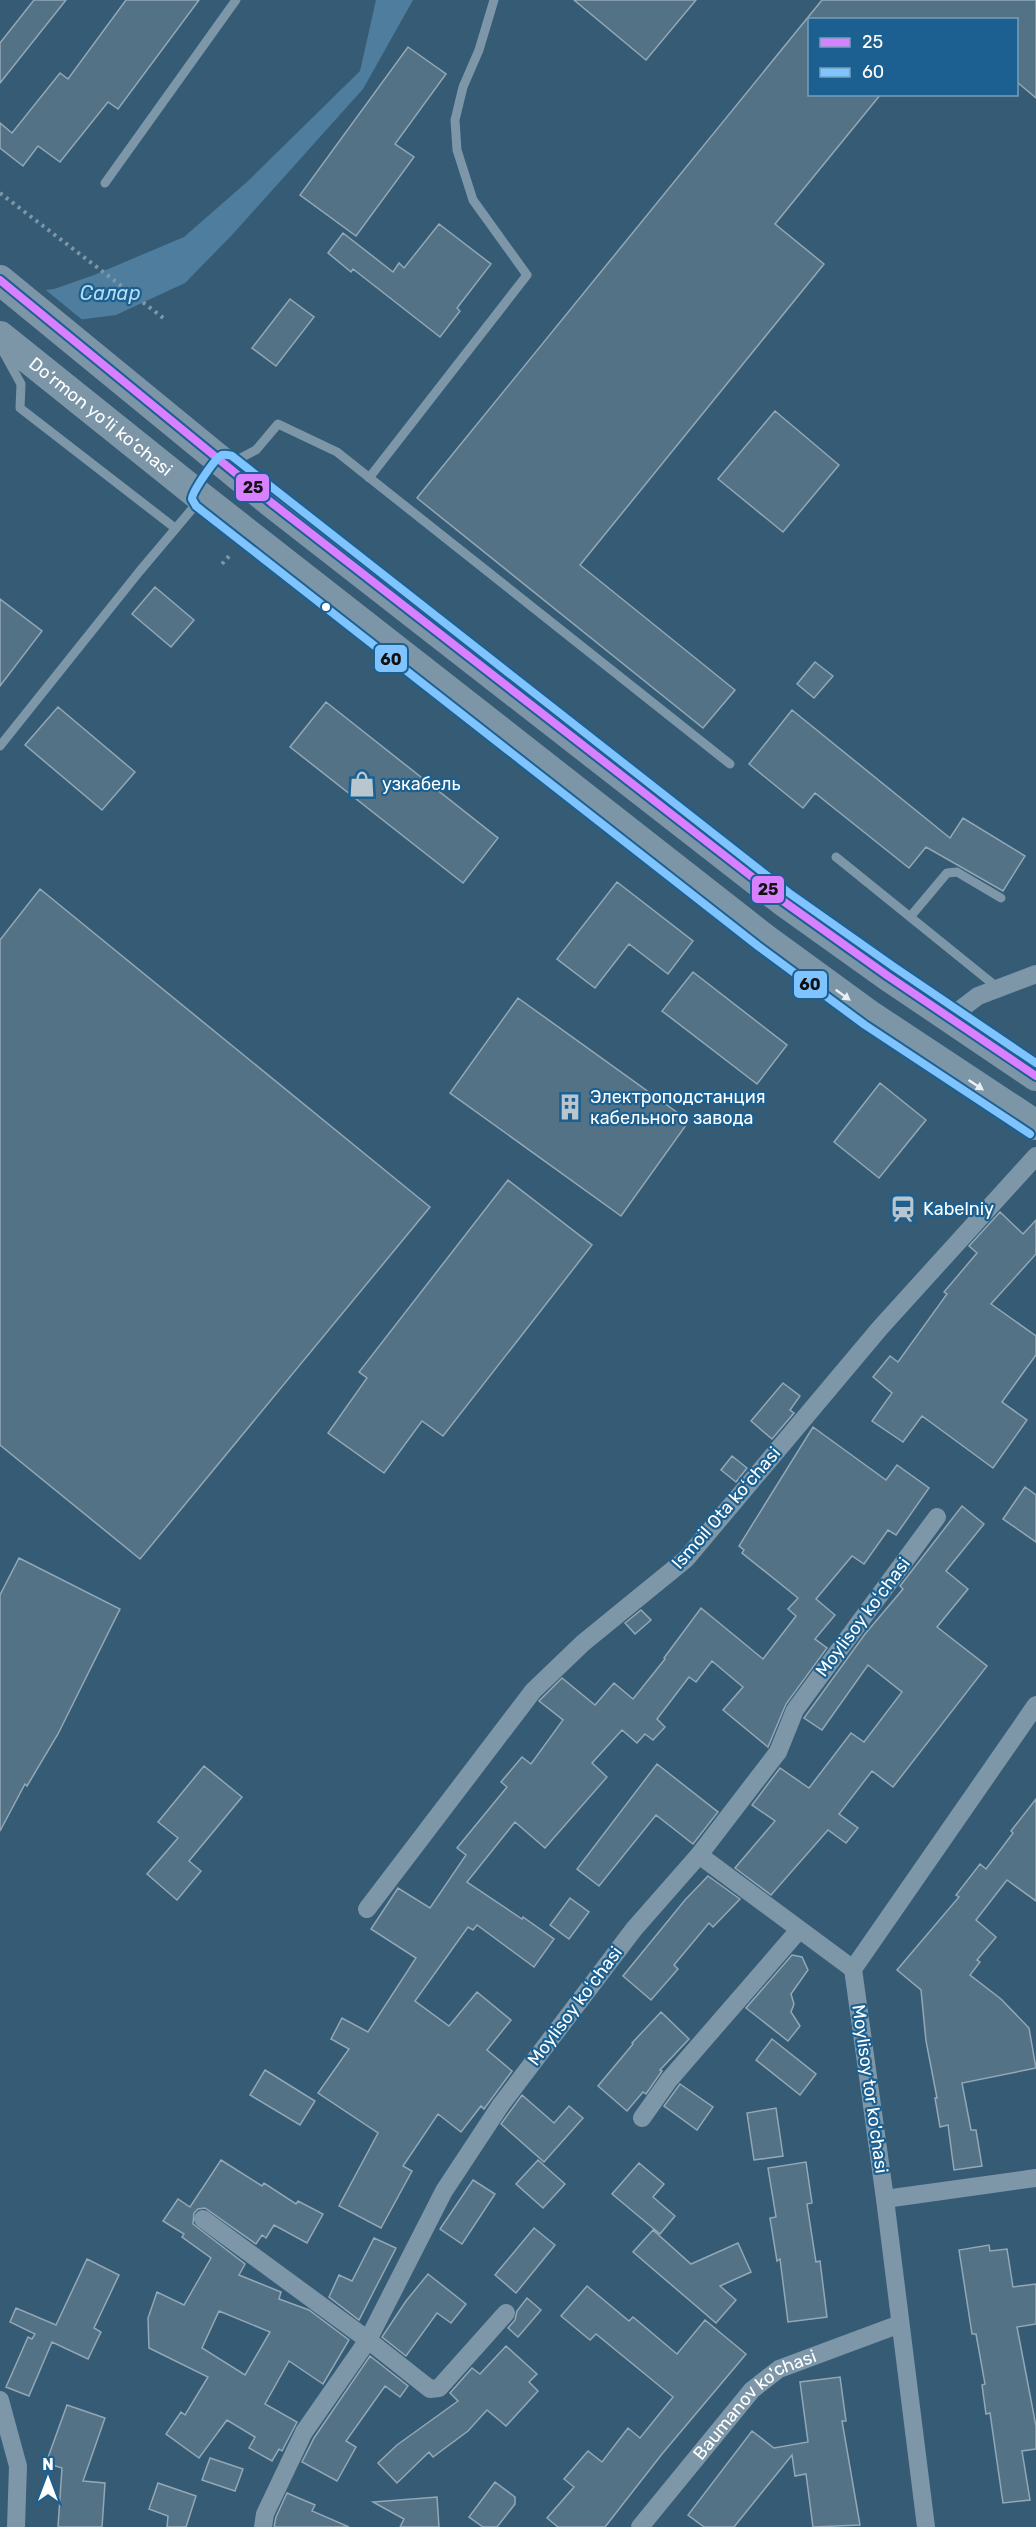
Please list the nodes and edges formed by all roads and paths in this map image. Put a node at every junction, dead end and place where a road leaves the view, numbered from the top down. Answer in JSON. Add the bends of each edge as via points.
{"nodes":[{"id":1,"x":236,"y":0,"type":"edge"},
{"id":2,"x":494,"y":0,"type":"edge"},
{"id":3,"x":105,"y":183,"type":"dead end"},
{"id":4,"x":0,"y":193,"type":"edge"},
{"id":5,"x":0,"y":280,"type":"edge"},
{"id":6,"x":166,"y":320,"type":"dead end"},
{"id":7,"x":0,"y":336,"type":"edge"},
{"id":8,"x":0,"y":345,"type":"edge"},
{"id":9,"x":226,"y":465,"type":"junction"},
{"id":10,"x":369,"y":478,"type":"junction"},
{"id":11,"x":202,"y":498,"type":"junction"},
{"id":12,"x":175,"y":528,"type":"junction"},
{"id":13,"x":231,"y":554,"type":"dead end"},
{"id":14,"x":222,"y":564,"type":"dead end"},
{"id":15,"x":0,"y":746,"type":"edge"},
{"id":16,"x":730,"y":764,"type":"dead end"},
{"id":17,"x":836,"y":857,"type":"dead end"},
{"id":18,"x":1001,"y":898,"type":"dead end"},
{"id":19,"x":910,"y":916,"type":"junction"},
{"id":20,"x":1036,"y":974,"type":"edge"},
{"id":21,"x":998,"y":988,"type":"junction"},
{"id":22,"x":949,"y":1018,"type":"junction"},
{"id":23,"x":1036,"y":1076,"type":"edge"},
{"id":24,"x":1036,"y":1125,"type":"edge"},
{"id":25,"x":1036,"y":1156,"type":"edge"},
{"id":26,"x":937,"y":1517,"type":"dead end"},
{"id":27,"x":1036,"y":1705,"type":"edge"},
{"id":28,"x":699,"y":1855,"type":"junction"},
{"id":29,"x":367,"y":1909,"type":"dead end"},
{"id":30,"x":799,"y":1930,"type":"junction"},
{"id":31,"x":853,"y":1969,"type":"junction"},
{"id":32,"x":642,"y":2118,"type":"dead end"},
{"id":33,"x":1036,"y":2178,"type":"edge"},
{"id":34,"x":885,"y":2199,"type":"junction"},
{"id":35,"x":203,"y":2219,"type":"dead end"},
{"id":36,"x":506,"y":2313,"type":"dead end"},
{"id":37,"x":900,"y":2324,"type":"junction"},
{"id":38,"x":368,"y":2340,"type":"junction"},
{"id":39,"x":0,"y":2400,"type":"edge"},
{"id":40,"x":16,"y":2527,"type":"edge"},
{"id":41,"x":263,"y":2527,"type":"edge"},
{"id":42,"x":640,"y":2527,"type":"edge"},
{"id":43,"x":926,"y":2527,"type":"edge"}],
"edges":[{"from":1,"to":3,"type":"lane"},
{"from":2,"to":10,"type":"lane","via":[[455,120],[458,150],[473,200],[526,275]]},
{"from":4,"to":6,"type":"path"},
{"from":5,"to":9,"type":"main road"},
{"from":7,"to":11,"type":"main road","name":"Do‘rmon yo‘li ko‘chasi"},
{"from":8,"to":12,"type":"lane","via":[[21,384],[20,408]]},
{"from":9,"to":10,"type":"lane","via":[[256,450],[278,424],[337,452]]},
{"from":9,"to":11,"type":"main road"},
{"from":9,"to":22,"type":"main road","via":[[783,901]]},
{"from":10,"to":16,"type":"lane"},
{"from":11,"to":12,"type":"lane"},
{"from":11,"to":24,"type":"main road","name":"Do‘rmon yo‘li ko‘chasi","one_way":true,"via":[[764,938],[871,1016]]},
{"from":12,"to":15,"type":"lane"},
{"from":13,"to":14,"type":"path"},
{"from":17,"to":19,"type":"lane"},
{"from":18,"to":19,"type":"lane","via":[[957,872],[947,873]]},
{"from":19,"to":21,"type":"lane"},
{"from":20,"to":21,"type":"street"},
{"from":21,"to":22,"type":"street","via":[[978,996]]},
{"from":22,"to":23,"type":"main road"},
{"from":25,"to":29,"type":"street","name":"Ismoil Ota koʻchasi","via":[[880,1328],[686,1558],[584,1642],[533,1692]]},
{"from":26,"to":28,"type":"street","name":"Moylisoy koʻchasi","via":[[795,1710],[778,1752]]},
{"from":27,"to":31,"type":"street"},
{"from":28,"to":30,"type":"street"},
{"from":28,"to":38,"type":"street","name":"Moylisoy koʻchasi","via":[[634,1929],[500,2106],[444,2191]]},
{"from":30,"to":31,"type":"street"},
{"from":30,"to":32,"type":"street","via":[[669,2080]]},
{"from":31,"to":34,"type":"street","name":"Moylisoy tor ko'chasi"},
{"from":33,"to":34,"type":"street"},
{"from":34,"to":37,"type":"street","name":"Moylisoy tor ko'chasi"},
{"from":35,"to":38,"type":"street"},
{"from":36,"to":38,"type":"street","via":[[434,2391]]},
{"from":37,"to":42,"type":"street","name":"Baumanov ko'chasi","via":[[780,2369],[752,2390]]},
{"from":37,"to":43,"type":"street","name":"Moylisoy tor ko'chasi"},
{"from":38,"to":41,"type":"street","name":"Moylisoy koʻchasi","via":[[304,2432],[265,2514]]},
{"from":39,"to":40,"type":"street","via":[[18,2466]]}]}
